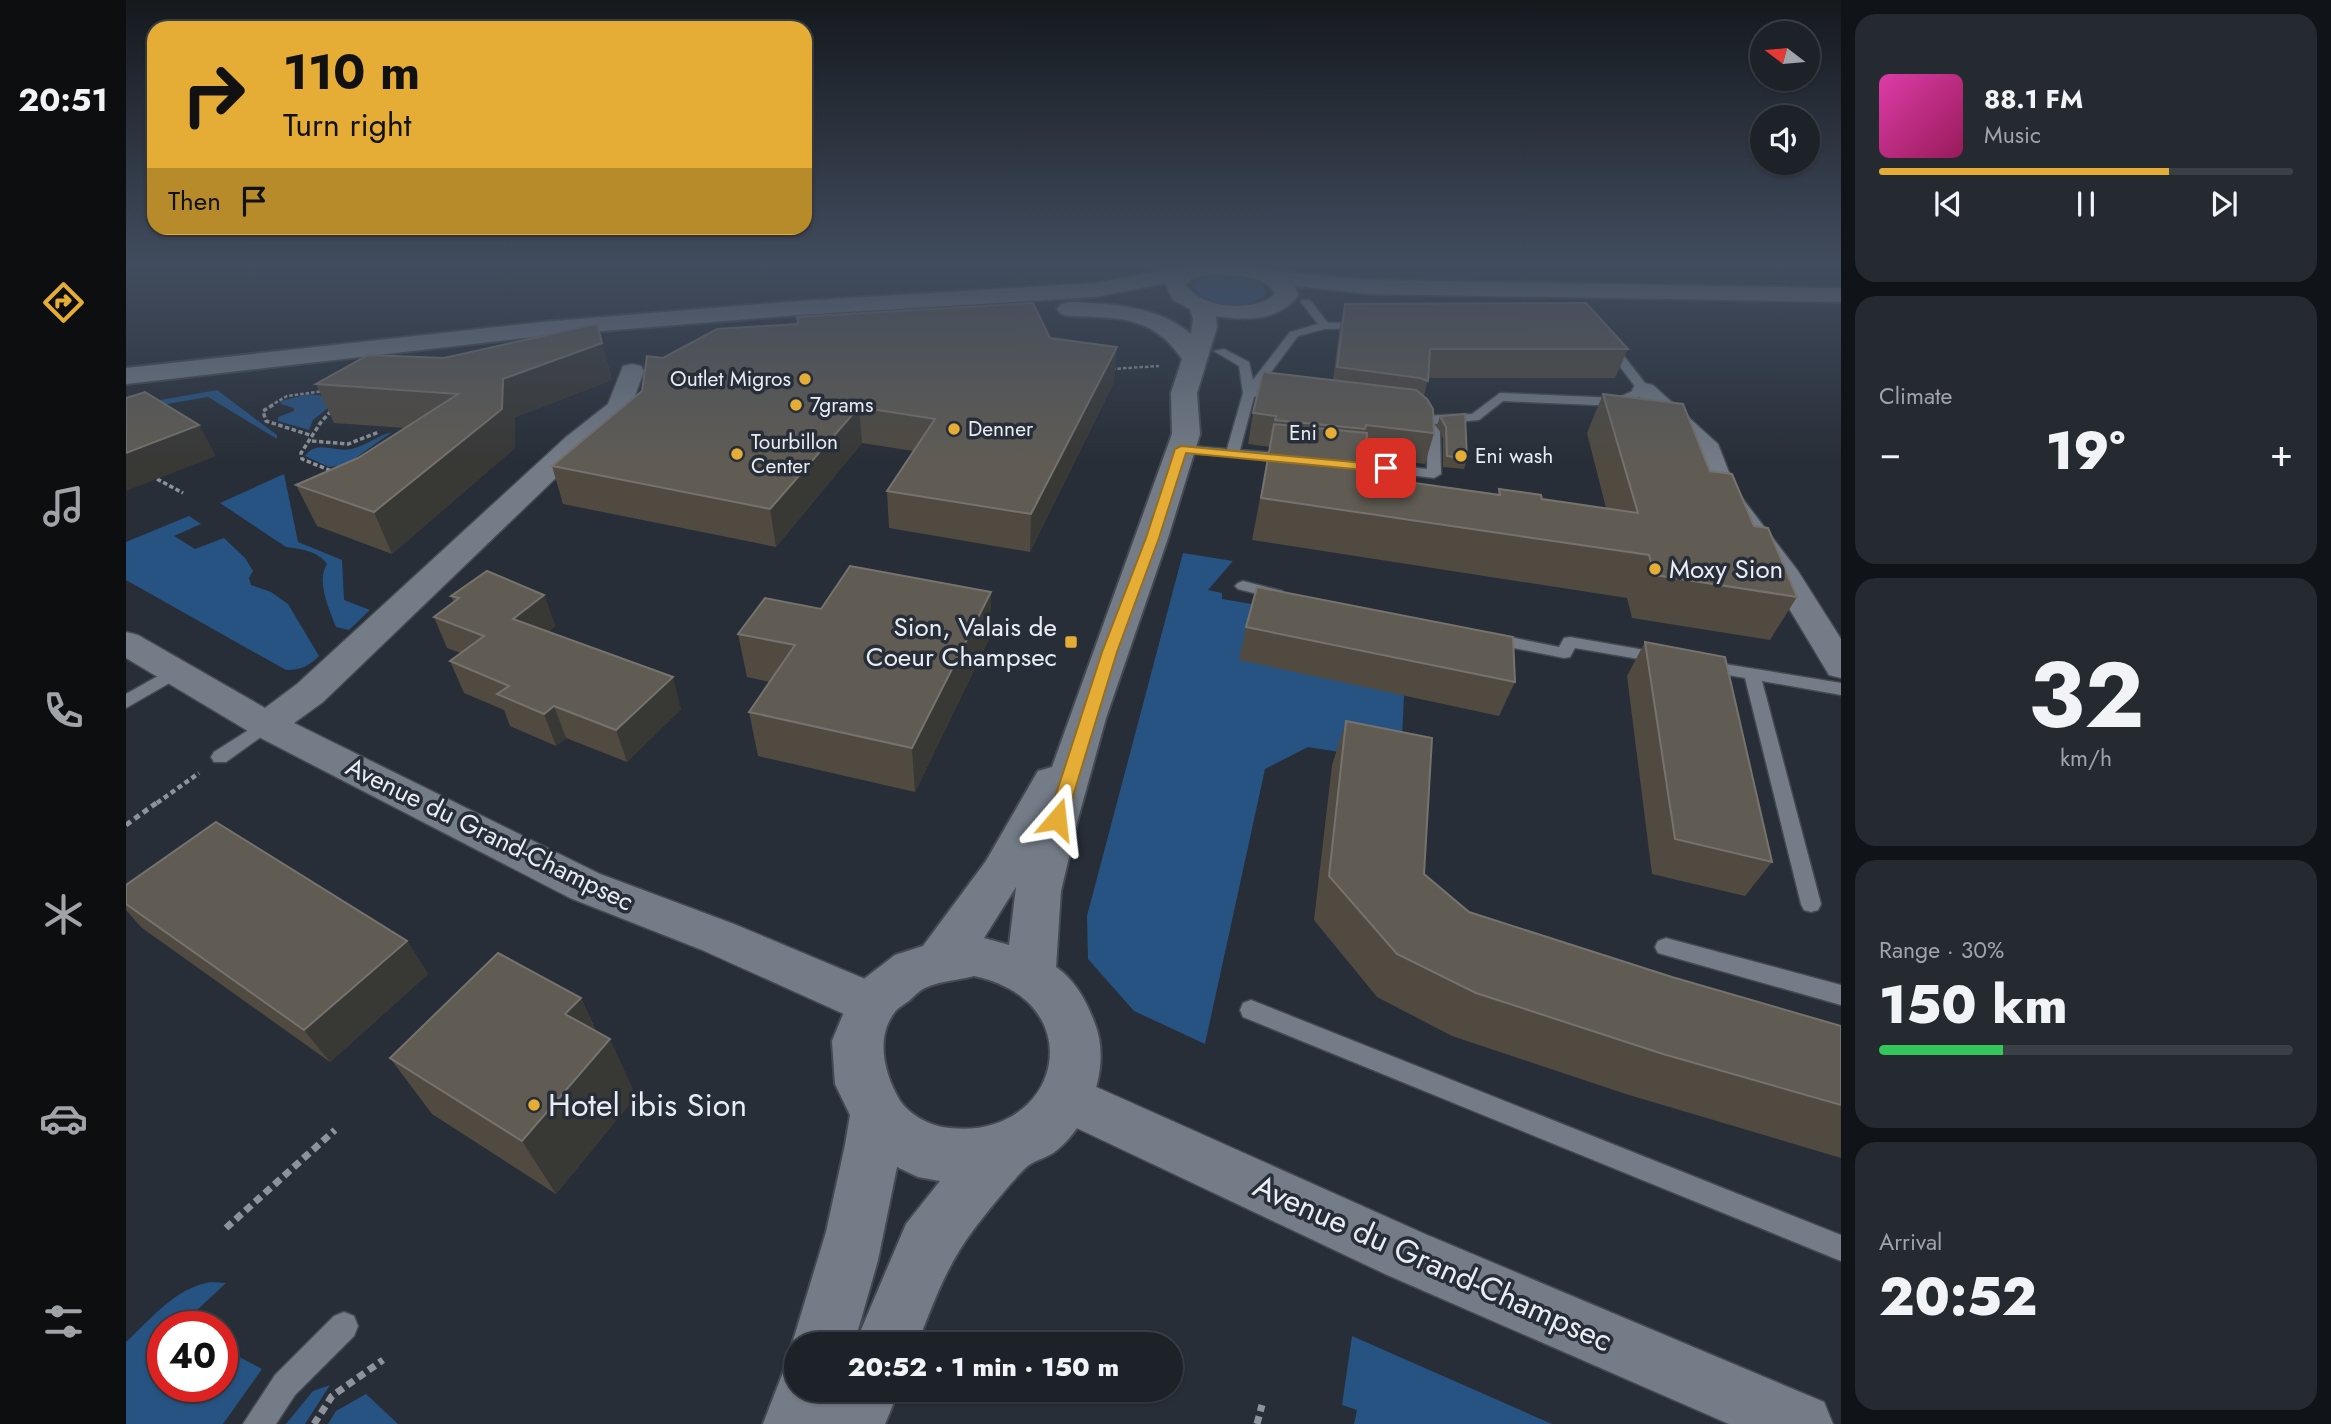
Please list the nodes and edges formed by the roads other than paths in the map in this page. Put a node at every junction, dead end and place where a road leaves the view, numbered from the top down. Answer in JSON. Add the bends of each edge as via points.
{"nodes":[{"id":1,"x":520,"y":331,"type":"edge"},
{"id":2,"x":642,"y":331,"type":"edge"},
{"id":3,"x":1171,"y":331,"type":"edge"},
{"id":4,"x":1204,"y":331,"type":"edge"},
{"id":5,"x":1229,"y":331,"type":"edge"},
{"id":6,"x":1304,"y":331,"type":"edge"},
{"id":7,"x":1602,"y":335,"type":"edge"},
{"id":8,"x":1220,"y":351,"type":"junction"},
{"id":9,"x":1195,"y":359,"type":"junction"},
{"id":10,"x":632,"y":371,"type":"dead end"},
{"id":11,"x":126,"y":376,"type":"edge"},
{"id":12,"x":1644,"y":390,"type":"junction"},
{"id":13,"x":126,"y":391,"type":"edge"},
{"id":14,"x":1249,"y":393,"type":"junction"},
{"id":15,"x":1276,"y":397,"type":"edge"},
{"id":16,"x":1411,"y":414,"type":"edge"},
{"id":17,"x":1426,"y":421,"type":"junction"},
{"id":18,"x":1184,"y":442,"type":"junction"},
{"id":19,"x":1233,"y":452,"type":"junction"},
{"id":20,"x":1298,"y":459,"type":"edge"},
{"id":21,"x":1324,"y":461,"type":"edge"},
{"id":22,"x":1242,"y":586,"type":"dead end"},
{"id":23,"x":1296,"y":597,"type":"edge"},
{"id":24,"x":1470,"y":634,"type":"edge"},
{"id":25,"x":126,"y":643,"type":"edge"},
{"id":26,"x":1841,"y":667,"type":"edge"},
{"id":27,"x":174,"y":673,"type":"junction"},
{"id":28,"x":1752,"y":674,"type":"junction"},
{"id":29,"x":1841,"y":689,"type":"edge"},
{"id":30,"x":126,"y":702,"type":"edge"},
{"id":31,"x":1087,"y":718,"type":"junction"},
{"id":32,"x":266,"y":725,"type":"junction"},
{"id":33,"x":220,"y":757,"type":"road end"},
{"id":34,"x":1811,"y":904,"type":"dead end"},
{"id":35,"x":1666,"y":947,"type":"dead end"},
{"id":36,"x":941,"y":959,"type":"junction"},
{"id":37,"x":1032,"y":976,"type":"junction"},
{"id":38,"x":1841,"y":995,"type":"edge"},
{"id":39,"x":872,"y":1004,"type":"junction"},
{"id":40,"x":1251,"y":1010,"type":"dead end"},
{"id":41,"x":1065,"y":1097,"type":"junction"},
{"id":42,"x":876,"y":1116,"type":"junction"},
{"id":43,"x":1006,"y":1150,"type":"junction"},
{"id":44,"x":1841,"y":1248,"type":"edge"},
{"id":45,"x":344,"y":1326,"type":"dead end"},
{"id":46,"x":827,"y":1332,"type":"edge"},
{"id":47,"x":891,"y":1332,"type":"edge"},
{"id":48,"x":804,"y":1402,"type":"edge"},
{"id":49,"x":862,"y":1402,"type":"edge"},
{"id":50,"x":258,"y":1424,"type":"edge"},
{"id":51,"x":796,"y":1424,"type":"edge"},
{"id":52,"x":852,"y":1424,"type":"edge"},
{"id":53,"x":1802,"y":1424,"type":"edge"}],
"edges":[{"from":1,"to":11,"type":"main road"},
{"from":2,"to":13,"type":"main road","via":[[370,358]]},
{"from":3,"to":9,"type":"main road"},
{"from":4,"to":9,"type":"main road"},
{"from":5,"to":8,"type":"main road"},
{"from":6,"to":14,"type":"lane","via":[[1294,334]]},
{"from":7,"to":12,"type":"lane"},
{"from":8,"to":14,"type":"lane","via":[[1245,364]]},
{"from":8,"to":18,"type":"main road","via":[[1197,420]]},
{"from":9,"to":18,"type":"main road","via":[[1184,393]]},
{"from":10,"to":32,"type":"street","via":[[620,407],[310,693]]},
{"from":12,"to":17,"type":"lane","via":[[1619,402],[1500,397],[1475,417]]},
{"from":12,"to":26,"type":"street","via":[[1705,444],[1723,491],[1787,578]]},
{"from":14,"to":15,"type":"lane"},
{"from":14,"to":19,"type":"lane"},
{"from":16,"to":17,"type":"lane"},
{"from":17,"to":21,"type":"lane","via":[[1434,431],[1434,474]]},
{"from":18,"to":19,"type":"lane"},
{"from":18,"to":31,"type":"main road"},
{"from":19,"to":20,"type":"lane"},
{"from":22,"to":23,"type":"lane"},
{"from":24,"to":28,"type":"lane","via":[[1564,653],[1570,642]]},
{"from":25,"to":27,"type":"street","name":"Avenue du Grand-Champsec"},
{"from":27,"to":30,"type":"lane"},
{"from":27,"to":32,"type":"street","name":"Avenue du Grand-Champsec"},
{"from":28,"to":29,"type":"lane"},
{"from":28,"to":34,"type":"lane"},
{"from":31,"to":36,"type":"main road","via":[[990,891]]},
{"from":31,"to":37,"type":"main road","via":[[1038,891]]},
{"from":32,"to":33,"type":"lane"},
{"from":32,"to":39,"type":"street","name":"Avenue du Grand-Champsec","via":[[585,886]]},
{"from":35,"to":38,"type":"lane"},
{"from":36,"to":37,"type":"main road","via":[[990,958]]},
{"from":36,"to":39,"type":"main road","via":[[909,971]]},
{"from":37,"to":41,"type":"main road","via":[[1059,1002],[1073,1032],[1075,1065]]},
{"from":39,"to":42,"type":"main road","via":[[858,1038],[856,1058],[858,1078]]},
{"from":40,"to":44,"type":"lane"},
{"from":41,"to":43,"type":"main road","via":[[1041,1128]]},
{"from":41,"to":53,"type":"street","name":"Avenue du Grand-Champsec","via":[[1405,1254]]},
{"from":42,"to":43,"type":"main road","via":[[901,1140],[934,1154],[971,1157]]},
{"from":42,"to":46,"type":"main road","via":[[869,1177],[848,1271]]},
{"from":43,"to":47,"type":"main road","via":[[927,1245]]},
{"from":45,"to":50,"type":"lane","via":[[285,1385]]},
{"from":48,"to":51,"type":"main road"},
{"from":49,"to":52,"type":"main road"}]}
